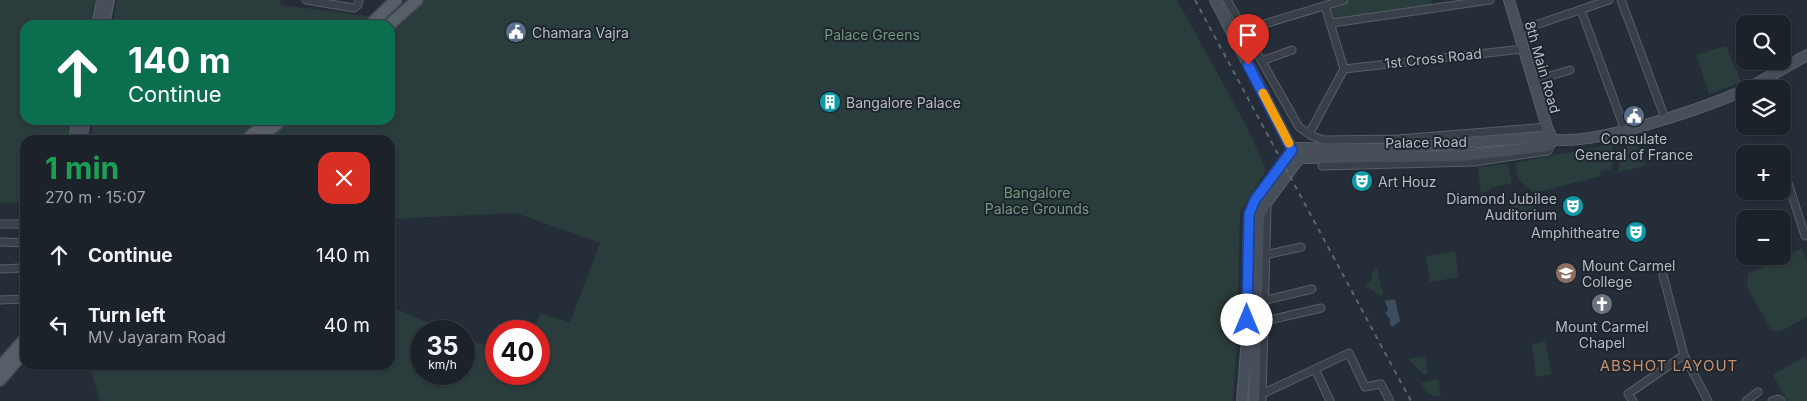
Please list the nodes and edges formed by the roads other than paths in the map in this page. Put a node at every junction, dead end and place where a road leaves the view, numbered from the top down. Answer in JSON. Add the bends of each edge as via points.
{"nodes":[{"id":1,"x":102,"y":0,"type":"edge"},
{"id":2,"x":110,"y":0,"type":"edge"},
{"id":3,"x":306,"y":0,"type":"edge"},
{"id":4,"x":358,"y":0,"type":"edge"},
{"id":5,"x":396,"y":0,"type":"edge"},
{"id":6,"x":416,"y":0,"type":"edge"},
{"id":7,"x":1217,"y":0,"type":"edge"},
{"id":8,"x":1227,"y":0,"type":"edge"},
{"id":9,"x":1344,"y":0,"type":"edge"},
{"id":10,"x":1490,"y":0,"type":"edge"},
{"id":11,"x":1509,"y":0,"type":"edge"},
{"id":12,"x":1609,"y":0,"type":"edge"},
{"id":13,"x":1621,"y":0,"type":"edge"},
{"id":14,"x":330,"y":2,"type":"edge"},
{"id":15,"x":1325,"y":6,"type":"junction"},
{"id":16,"x":1581,"y":10,"type":"junction"},
{"id":17,"x":98,"y":20,"type":"edge"},
{"id":18,"x":105,"y":20,"type":"edge"},
{"id":19,"x":375,"y":20,"type":"edge"},
{"id":20,"x":394,"y":20,"type":"edge"},
{"id":21,"x":1332,"y":24,"type":"junction"},
{"id":22,"x":1244,"y":30,"type":"junction"},
{"id":23,"x":1518,"y":31,"type":"junction"},
{"id":24,"x":1523,"y":49,"type":"junction"},
{"id":25,"x":1292,"y":50,"type":"dead end"},
{"id":26,"x":1807,"y":55,"type":"edge"},
{"id":27,"x":1262,"y":61,"type":"junction"},
{"id":28,"x":1344,"y":69,"type":"junction"},
{"id":29,"x":1570,"y":70,"type":"dead end"},
{"id":30,"x":1762,"y":80,"type":"edge"},
{"id":31,"x":1533,"y":81,"type":"junction"},
{"id":32,"x":1736,"y":93,"type":"edge"},
{"id":33,"x":1665,"y":118,"type":"junction"},
{"id":34,"x":262,"y":125,"type":"edge"},
{"id":35,"x":276,"y":125,"type":"edge"},
{"id":36,"x":1547,"y":127,"type":"junction"},
{"id":37,"x":1626,"y":130,"type":"junction"},
{"id":38,"x":1309,"y":134,"type":"junction"},
{"id":39,"x":252,"y":135,"type":"edge"},
{"id":40,"x":265,"y":135,"type":"edge"},
{"id":41,"x":1553,"y":141,"type":"junction"},
{"id":42,"x":1295,"y":149,"type":"junction"},
{"id":43,"x":1301,"y":159,"type":"junction"},
{"id":44,"x":1322,"y":166,"type":"dead end"},
{"id":45,"x":1273,"y":188,"type":"junction"},
{"id":46,"x":1791,"y":192,"type":"edge"},
{"id":47,"x":1267,"y":207,"type":"dead end"},
{"id":48,"x":0,"y":224,"type":"edge"},
{"id":49,"x":20,"y":224,"type":"edge"},
{"id":50,"x":1807,"y":235,"type":"edge"},
{"id":51,"x":0,"y":242,"type":"edge"},
{"id":52,"x":20,"y":243,"type":"edge"},
{"id":53,"x":1301,"y":247,"type":"dead end"},
{"id":54,"x":1265,"y":255,"type":"junction"},
{"id":55,"x":20,"y":268,"type":"dead end"},
{"id":56,"x":0,"y":269,"type":"edge"},
{"id":57,"x":1663,"y":275,"type":"dead end"},
{"id":58,"x":1312,"y":289,"type":"dead end"},
{"id":59,"x":20,"y":299,"type":"edge"},
{"id":60,"x":0,"y":300,"type":"edge"},
{"id":61,"x":1266,"y":300,"type":"junction"},
{"id":62,"x":1321,"y":308,"type":"dead end"},
{"id":63,"x":1264,"y":321,"type":"junction"},
{"id":64,"x":20,"y":346,"type":"edge"},
{"id":65,"x":20,"y":355,"type":"edge"},
{"id":66,"x":1684,"y":355,"type":"junction"},
{"id":67,"x":1315,"y":369,"type":"junction"},
{"id":68,"x":2,"y":370,"type":"edge"},
{"id":69,"x":1758,"y":392,"type":"dead end"},
{"id":70,"x":1259,"y":399,"type":"edge"},
{"id":71,"x":1242,"y":401,"type":"edge"},
{"id":72,"x":1330,"y":401,"type":"edge"},
{"id":73,"x":1390,"y":401,"type":"edge"},
{"id":74,"x":1633,"y":401,"type":"edge"},
{"id":75,"x":1708,"y":401,"type":"edge"},
{"id":76,"x":1746,"y":401,"type":"edge"},
{"id":77,"x":1772,"y":401,"type":"edge"},
{"id":78,"x":1780,"y":401,"type":"edge"}],
"edges":[{"from":1,"to":17,"type":"street"},
{"from":2,"to":18,"type":"street"},
{"from":3,"to":14,"type":"street"},
{"from":4,"to":14,"type":"street","via":[[354,8]]},
{"from":5,"to":19,"type":"main road"},
{"from":6,"to":20,"type":"main road"},
{"from":7,"to":42,"type":"street"},
{"from":8,"to":22,"type":"street"},
{"from":9,"to":15,"type":"street"},
{"from":10,"to":21,"type":"street"},
{"from":11,"to":23,"type":"street","name":"8th Main Road"},
{"from":12,"to":16,"type":"street"},
{"from":13,"to":33,"type":"street"},
{"from":15,"to":21,"type":"street"},
{"from":15,"to":22,"type":"street"},
{"from":16,"to":23,"type":"street"},
{"from":16,"to":37,"type":"street"},
{"from":21,"to":28,"type":"street"},
{"from":22,"to":27,"type":"street"},
{"from":23,"to":24,"type":"street","name":"8th Main Road"},
{"from":24,"to":28,"type":"street","name":"1st Cross Road"},
{"from":24,"to":31,"type":"street","name":"8th Main Road"},
{"from":25,"to":27,"type":"street"},
{"from":26,"to":30,"type":"street","name":"Palace Road"},
{"from":27,"to":38,"type":"street","via":[[1299,127]]},
{"from":28,"to":38,"type":"street"},
{"from":29,"to":31,"type":"street"},
{"from":31,"to":36,"type":"street","name":"8th Main Road"},
{"from":32,"to":33,"type":"street","name":"Palace Road"},
{"from":33,"to":37,"type":"street","name":"Palace Road"},
{"from":34,"to":39,"type":"main road"},
{"from":35,"to":40,"type":"main road"},
{"from":36,"to":38,"type":"street","via":[[1398,139],[1324,140]]},
{"from":36,"to":41,"type":"street","name":"8th Main Road"},
{"from":37,"to":41,"type":"street","name":"Palace Road"},
{"from":41,"to":42,"type":"street","name":"Palace Road","via":[[1544,137],[1384,148]]},
{"from":41,"to":43,"type":"street","name":"Palace Road","via":[[1547,146],[1463,156]]},
{"from":41,"to":44,"type":"street","via":[[1548,152],[1493,161]]},
{"from":42,"to":43,"type":"street"},
{"from":42,"to":45,"type":"street"},
{"from":43,"to":45,"type":"street"},
{"from":45,"to":70,"type":"street","via":[[1259,216],[1258,229]]},
{"from":45,"to":71,"type":"street","via":[[1255,200],[1249,214],[1247,338]]},
{"from":46,"to":50,"type":"street"},
{"from":47,"to":54,"type":"street"},
{"from":48,"to":49,"type":"street"},
{"from":51,"to":52,"type":"street"},
{"from":53,"to":54,"type":"street"},
{"from":54,"to":61,"type":"street"},
{"from":55,"to":56,"type":"street"},
{"from":57,"to":66,"type":"street"},
{"from":58,"to":61,"type":"street"},
{"from":59,"to":60,"type":"street"},
{"from":61,"to":63,"type":"street"},
{"from":62,"to":63,"type":"street"},
{"from":63,"to":70,"type":"street"},
{"from":64,"to":68,"type":"main road"},
{"from":65,"to":68,"type":"main road"},
{"from":66,"to":74,"type":"street","via":[[1628,394]]},
{"from":66,"to":75,"type":"street"},
{"from":67,"to":70,"type":"street"},
{"from":67,"to":72,"type":"street"},
{"from":67,"to":73,"type":"street","via":[[1350,353],[1365,386],[1382,384]]},
{"from":69,"to":76,"type":"street"},
{"from":77,"to":78,"type":"street","via":[[1778,398]]}]}
